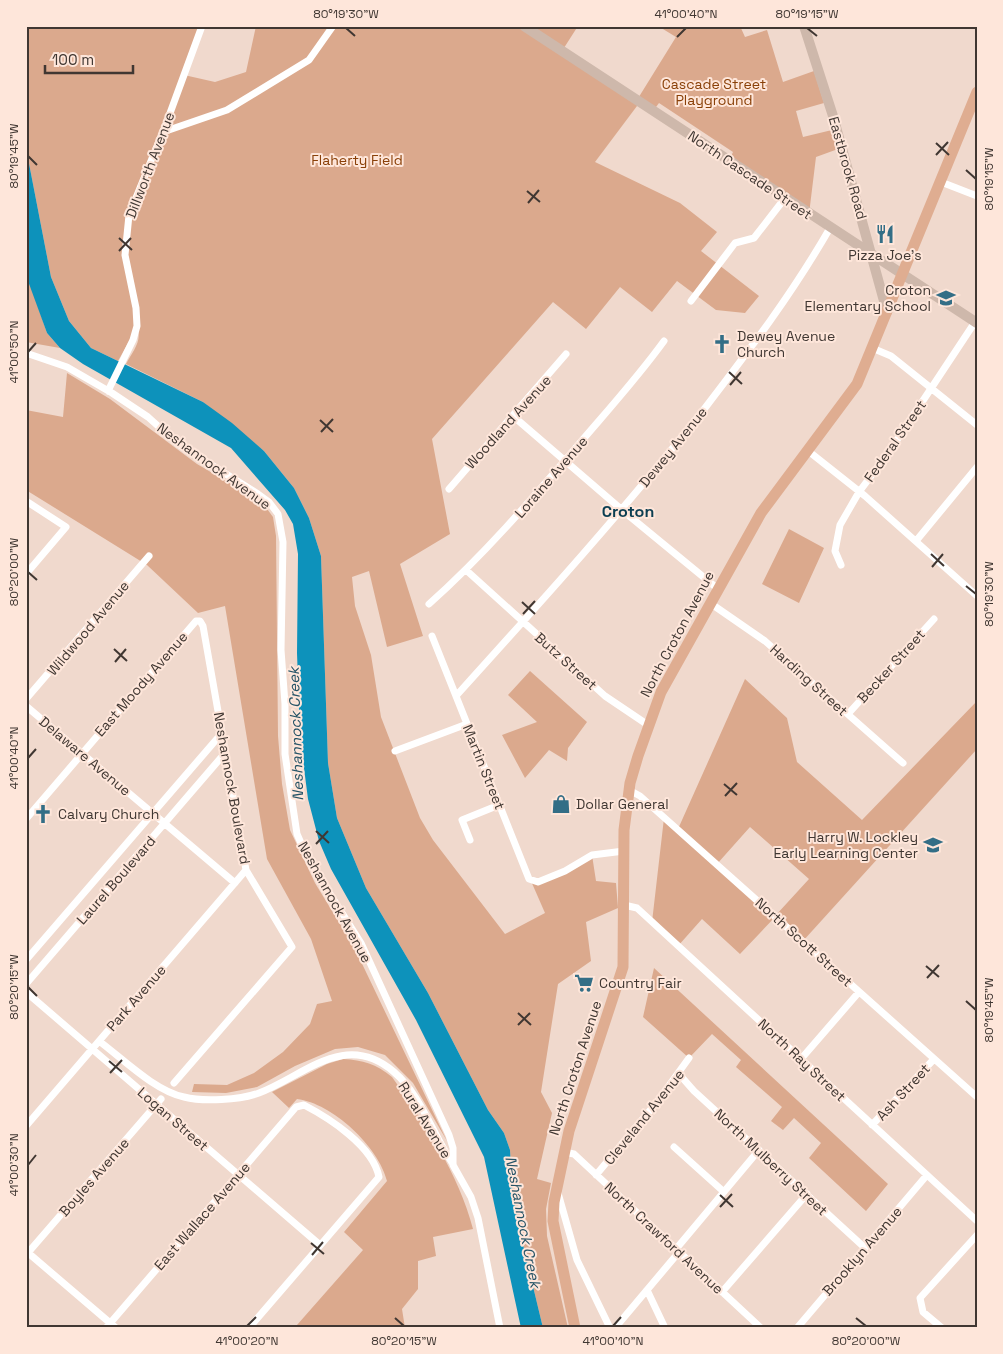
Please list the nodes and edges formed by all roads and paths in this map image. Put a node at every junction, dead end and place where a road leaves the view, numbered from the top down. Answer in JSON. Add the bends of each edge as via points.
{"nodes":[{"id":1,"x":202,"y":26,"type":"edge"},
{"id":2,"x":333,"y":26,"type":"edge"},
{"id":3,"x":524,"y":26,"type":"edge"},
{"id":4,"x":804,"y":26,"type":"edge"},
{"id":5,"x":977,"y":92,"type":"edge"},
{"id":6,"x":163,"y":132,"type":"junction"},
{"id":7,"x":941,"y":182,"type":"junction"},
{"id":8,"x":977,"y":196,"type":"edge"},
{"id":9,"x":785,"y":198,"type":"junction"},
{"id":10,"x":830,"y":228,"type":"junction"},
{"id":11,"x":872,"y":255,"type":"junction"},
{"id":12,"x":902,"y":274,"type":"junction"},
{"id":13,"x":692,"y":301,"type":"dead end"},
{"id":14,"x":887,"y":312,"type":"junction"},
{"id":15,"x":976,"y":322,"type":"edge"},
{"id":16,"x":664,"y":341,"type":"dead end"},
{"id":17,"x":872,"y":348,"type":"junction"},
{"id":18,"x":26,"y":354,"type":"edge"},
{"id":19,"x":566,"y":354,"type":"dead end"},
{"id":20,"x":109,"y":389,"type":"junction"},
{"id":21,"x":932,"y":389,"type":"junction"},
{"id":22,"x":513,"y":416,"type":"junction"},
{"id":23,"x":977,"y":426,"type":"edge"},
{"id":24,"x":807,"y":450,"type":"junction"},
{"id":25,"x":564,"y":461,"type":"junction"},
{"id":26,"x":977,"y":467,"type":"edge"},
{"id":27,"x":448,"y":489,"type":"dead end"},
{"id":28,"x":859,"y":492,"type":"junction"},
{"id":29,"x":26,"y":501,"type":"edge"},
{"id":30,"x":622,"y":510,"type":"junction"},
{"id":31,"x":916,"y":541,"type":"junction"},
{"id":32,"x":149,"y":556,"type":"dead end"},
{"id":33,"x":841,"y":565,"type":"dead end"},
{"id":34,"x":466,"y":570,"type":"junction"},
{"id":35,"x":26,"y":574,"type":"edge"},
{"id":36,"x":718,"y":589,"type":"junction"},
{"id":37,"x":977,"y":596,"type":"edge"},
{"id":38,"x":710,"y":603,"type":"junction"},
{"id":39,"x":429,"y":604,"type":"dead end"},
{"id":40,"x":934,"y":619,"type":"dead end"},
{"id":41,"x":199,"y":620,"type":"joint"},
{"id":42,"x":523,"y":622,"type":"junction"},
{"id":43,"x":432,"y":636,"type":"dead end"},
{"id":44,"x":456,"y":696,"type":"junction"},
{"id":45,"x":26,"y":700,"type":"edge"},
{"id":46,"x":26,"y":706,"type":"edge"},
{"id":47,"x":848,"y":714,"type":"junction"},
{"id":48,"x":467,"y":724,"type":"junction"},
{"id":49,"x":648,"y":725,"type":"junction"},
{"id":50,"x":222,"y":733,"type":"junction"},
{"id":51,"x":395,"y":751,"type":"dead end"},
{"id":52,"x":82,"y":753,"type":"junction"},
{"id":53,"x":225,"y":753,"type":"junction"},
{"id":54,"x":903,"y":763,"type":"dead end"},
{"id":55,"x":629,"y":790,"type":"junction"},
{"id":56,"x":499,"y":805,"type":"junction"},
{"id":57,"x":153,"y":813,"type":"junction"},
{"id":58,"x":26,"y":819,"type":"edge"},
{"id":59,"x":164,"y":823,"type":"junction"},
{"id":60,"x":470,"y":840,"type":"dead end"},
{"id":61,"x":624,"y":852,"type":"junction"},
{"id":62,"x":246,"y":870,"type":"junction"},
{"id":63,"x":235,"y":883,"type":"junction"},
{"id":64,"x":624,"y":905,"type":"junction"},
{"id":65,"x":26,"y":960,"type":"edge"},
{"id":66,"x":26,"y":984,"type":"edge"},
{"id":67,"x":26,"y":992,"type":"edge"},
{"id":68,"x":859,"y":992,"type":"junction"},
{"id":69,"x":99,"y":1041,"type":"junction"},
{"id":70,"x":92,"y":1049,"type":"junction"},
{"id":71,"x":689,"y":1058,"type":"dead end"},
{"id":72,"x":802,"y":1059,"type":"junction"},
{"id":73,"x":934,"y":1059,"type":"junction"},
{"id":74,"x":679,"y":1074,"type":"junction"},
{"id":75,"x":174,"y":1084,"type":"dead end"},
{"id":76,"x":977,"y":1097,"type":"edge"},
{"id":77,"x":158,"y":1102,"type":"junction"},
{"id":78,"x":872,"y":1125,"type":"junction"},
{"id":79,"x":26,"y":1126,"type":"edge"},
{"id":80,"x":674,"y":1147,"type":"dead end"},
{"id":81,"x":759,"y":1150,"type":"junction"},
{"id":82,"x":564,"y":1152,"type":"junction"},
{"id":83,"x":453,"y":1164,"type":"junction"},
{"id":84,"x":238,"y":1174,"type":"junction"},
{"id":85,"x":596,"y":1175,"type":"junction"},
{"id":86,"x":927,"y":1175,"type":"junction"},
{"id":87,"x":556,"y":1189,"type":"junction"},
{"id":88,"x":724,"y":1192,"type":"junction"},
{"id":89,"x":806,"y":1194,"type":"junction"},
{"id":90,"x":977,"y":1221,"type":"edge"},
{"id":91,"x":977,"y":1235,"type":"edge"},
{"id":92,"x":320,"y":1245,"type":"junction"},
{"id":93,"x":865,"y":1248,"type":"junction"},
{"id":94,"x":678,"y":1251,"type":"junction"},
{"id":95,"x":27,"y":1253,"type":"edge"},
{"id":96,"x":647,"y":1290,"type":"junction"},
{"id":97,"x":722,"y":1292,"type":"junction"},
{"id":98,"x":111,"y":1326,"type":"edge"},
{"id":99,"x":249,"y":1328,"type":"edge"},
{"id":100,"x":500,"y":1328,"type":"edge"},
{"id":101,"x":576,"y":1328,"type":"edge"},
{"id":102,"x":610,"y":1328,"type":"edge"},
{"id":103,"x":615,"y":1328,"type":"edge"},
{"id":104,"x":665,"y":1328,"type":"edge"},
{"id":105,"x":761,"y":1328,"type":"edge"},
{"id":106,"x":797,"y":1328,"type":"edge"},
{"id":107,"x":942,"y":1328,"type":"edge"}],
"edges":[{"from":1,"to":6,"type":"street","name":"Dillworth Avenue"},
{"from":2,"to":6,"type":"street","via":[[309,60],[227,110]]},
{"from":3,"to":9,"type":"street","name":"North Cascade Street"},
{"from":4,"to":11,"type":"street","name":"Eastbrook Road","via":[[834,116]]},
{"from":5,"to":7,"type":"main road","name":"North Croton Avenue"},
{"from":6,"to":20,"type":"street","name":"Dillworth Avenue","via":[[134,201],[126,230],[127,270],[137,326],[134,340]]},
{"from":7,"to":8,"type":"street"},
{"from":7,"to":12,"type":"main road","name":"North Croton Avenue"},
{"from":9,"to":10,"type":"street","name":"North Cascade Street"},
{"from":9,"to":13,"type":"street","via":[[754,238],[735,243]]},
{"from":10,"to":11,"type":"street","name":"North Cascade Street"},
{"from":10,"to":30,"type":"street","name":"Dewey Avenue","via":[[766,329]]},
{"from":11,"to":12,"type":"street","name":"North Cascade Street"},
{"from":11,"to":14,"type":"street","name":"Eastbrook Road"},
{"from":12,"to":14,"type":"main road","name":"North Croton Avenue"},
{"from":12,"to":15,"type":"street","name":"North Cascade Street"},
{"from":14,"to":17,"type":"main road","name":"North Croton Avenue"},
{"from":15,"to":21,"type":"street","name":"Federal Street"},
{"from":16,"to":25,"type":"street","name":"Loraine Avenue"},
{"from":17,"to":21,"type":"street","via":[[891,356]]},
{"from":17,"to":24,"type":"main road","name":"North Croton Avenue","via":[[854,389]]},
{"from":18,"to":20,"type":"street","name":"Neshannock Avenue","via":[[57,363]]},
{"from":19,"to":22,"type":"street","name":"Woodland Avenue"},
{"from":20,"to":83,"type":"street","name":"Neshannock Avenue","via":[[178,444],[269,502],[278,514],[283,542],[285,754],[297,834],[308,859],[365,950],[449,1135]]},
{"from":21,"to":23,"type":"street"},
{"from":21,"to":28,"type":"street","name":"Federal Street"},
{"from":22,"to":25,"type":"street"},
{"from":22,"to":27,"type":"street","name":"Woodland Avenue"},
{"from":24,"to":28,"type":"street"},
{"from":24,"to":36,"type":"main road","name":"North Croton Avenue","via":[[768,501]]},
{"from":25,"to":30,"type":"street"},
{"from":25,"to":34,"type":"street","name":"Loraine Avenue"},
{"from":26,"to":31,"type":"street"},
{"from":28,"to":31,"type":"street"},
{"from":28,"to":33,"type":"street","name":"Federal Street","via":[[836,533],[835,552]]},
{"from":29,"to":35,"type":"street","via":[[66,527]]},
{"from":30,"to":36,"type":"street"},
{"from":30,"to":42,"type":"street","name":"Dewey Avenue"},
{"from":31,"to":37,"type":"street"},
{"from":32,"to":45,"type":"street","name":"Wildwood Avenue"},
{"from":34,"to":39,"type":"street","name":"Loraine Avenue"},
{"from":34,"to":42,"type":"street","name":"Butz Street"},
{"from":36,"to":38,"type":"main road","name":"North Croton Avenue"},
{"from":38,"to":47,"type":"street","name":"Harding Street","via":[[765,641]]},
{"from":38,"to":49,"type":"main road","name":"North Croton Avenue","via":[[660,692]]},
{"from":40,"to":47,"type":"street","name":"Becker Street"},
{"from":41,"to":50,"type":"street","name":"Neshannock Boulevard","via":[[203,626]]},
{"from":41,"to":52,"type":"street","name":"East Moody Avenue"},
{"from":42,"to":44,"type":"street","name":"Dewey Avenue"},
{"from":42,"to":49,"type":"street","name":"Butz Street","via":[[605,696]]},
{"from":43,"to":44,"type":"street","name":"Martin Street"},
{"from":44,"to":48,"type":"street","name":"Martin Street"},
{"from":46,"to":52,"type":"street","name":"Delaware Avenue"},
{"from":47,"to":54,"type":"street","name":"Harding Street"},
{"from":48,"to":51,"type":"street"},
{"from":48,"to":56,"type":"street","name":"Martin Street"},
{"from":49,"to":55,"type":"main road","name":"North Croton Avenue"},
{"from":50,"to":53,"type":"street","name":"Neshannock Boulevard"},
{"from":50,"to":57,"type":"street","name":"Laurel Boulevard"},
{"from":52,"to":57,"type":"street","name":"Delaware Avenue"},
{"from":52,"to":58,"type":"street","name":"East Moody Avenue"},
{"from":53,"to":59,"type":"street","name":"Laurel Boulevard"},
{"from":53,"to":62,"type":"street","name":"Neshannock Boulevard"},
{"from":55,"to":61,"type":"main road","name":"North Croton Avenue"},
{"from":55,"to":68,"type":"street","name":"North Scott Street","via":[[640,796]]},
{"from":56,"to":60,"type":"street","via":[[462,820]]},
{"from":56,"to":61,"type":"street","name":"Martin Street","via":[[529,879],[535,882],[592,855]]},
{"from":57,"to":59,"type":"street","name":"Delaware Avenue"},
{"from":57,"to":65,"type":"street","name":"Laurel Boulevard"},
{"from":59,"to":63,"type":"street","name":"Delaware Avenue"},
{"from":59,"to":66,"type":"street","name":"Laurel Boulevard"},
{"from":61,"to":64,"type":"main road","name":"North Croton Avenue"},
{"from":62,"to":63,"type":"street","name":"Park Avenue"},
{"from":62,"to":75,"type":"street","name":"Neshannock Boulevard","via":[[292,948]]},
{"from":63,"to":69,"type":"street","name":"Park Avenue"},
{"from":64,"to":72,"type":"street","name":"North Ray Street","via":[[637,908]]},
{"from":64,"to":82,"type":"main road","name":"North Croton Avenue","via":[[622,973]]},
{"from":67,"to":70,"type":"street","name":"Logan Street"},
{"from":68,"to":72,"type":"street"},
{"from":68,"to":73,"type":"street","name":"North Scott Street"},
{"from":69,"to":70,"type":"street","name":"Park Avenue"},
{"from":69,"to":83,"type":"street","name":"Rural Avenue","via":[[163,1089],[190,1099],[245,1097],[325,1059],[348,1055],[367,1058],[387,1066],[405,1083]]},
{"from":70,"to":77,"type":"street","name":"Logan Street"},
{"from":70,"to":79,"type":"street","name":"Park Avenue"},
{"from":71,"to":74,"type":"street","name":"Cleveland Avenue"},
{"from":72,"to":78,"type":"street","name":"North Ray Street"},
{"from":73,"to":76,"type":"street","name":"North Scott Street"},
{"from":73,"to":78,"type":"street","name":"Ash Street"},
{"from":74,"to":81,"type":"street","name":"North Mulberry Street"},
{"from":74,"to":85,"type":"street","name":"Cleveland Avenue"},
{"from":77,"to":84,"type":"street","name":"Logan Street"},
{"from":77,"to":95,"type":"street","name":"Boyles Avenue"},
{"from":78,"to":86,"type":"street","name":"North Ray Street"},
{"from":80,"to":88,"type":"street"},
{"from":81,"to":88,"type":"street"},
{"from":81,"to":89,"type":"street","name":"North Mulberry Street"},
{"from":82,"to":85,"type":"street","name":"North Crawford Avenue","via":[[574,1154]]},
{"from":82,"to":87,"type":"main road","name":"North Croton Avenue"},
{"from":83,"to":100,"type":"street","name":"Neshannock Avenue","via":[[478,1218]]},
{"from":84,"to":92,"type":"street","name":"Logan Street"},
{"from":84,"to":92,"type":"street","name":"East Wallace Avenue","via":[[300,1105],[335,1123],[355,1141],[380,1177]]},
{"from":84,"to":98,"type":"street","name":"East Wallace Avenue"},
{"from":85,"to":94,"type":"street","name":"North Crawford Avenue"},
{"from":86,"to":90,"type":"street","name":"North Ray Street"},
{"from":86,"to":93,"type":"street","name":"Brooklyn Avenue"},
{"from":87,"to":101,"type":"main road","name":"North Croton Avenue","via":[[554,1221]]},
{"from":87,"to":102,"type":"street","via":[[577,1260]]},
{"from":88,"to":94,"type":"street"},
{"from":89,"to":93,"type":"street","name":"North Mulberry Street"},
{"from":89,"to":97,"type":"street"},
{"from":91,"to":107,"type":"street","via":[[922,1295],[920,1308]]},
{"from":92,"to":99,"type":"street"},
{"from":93,"to":106,"type":"street","name":"Brooklyn Avenue"},
{"from":94,"to":96,"type":"street"},
{"from":94,"to":97,"type":"street","name":"North Crawford Avenue"},
{"from":95,"to":98,"type":"street"},
{"from":96,"to":103,"type":"street"},
{"from":96,"to":104,"type":"street"},
{"from":97,"to":105,"type":"street","name":"North Crawford Avenue"}]}
